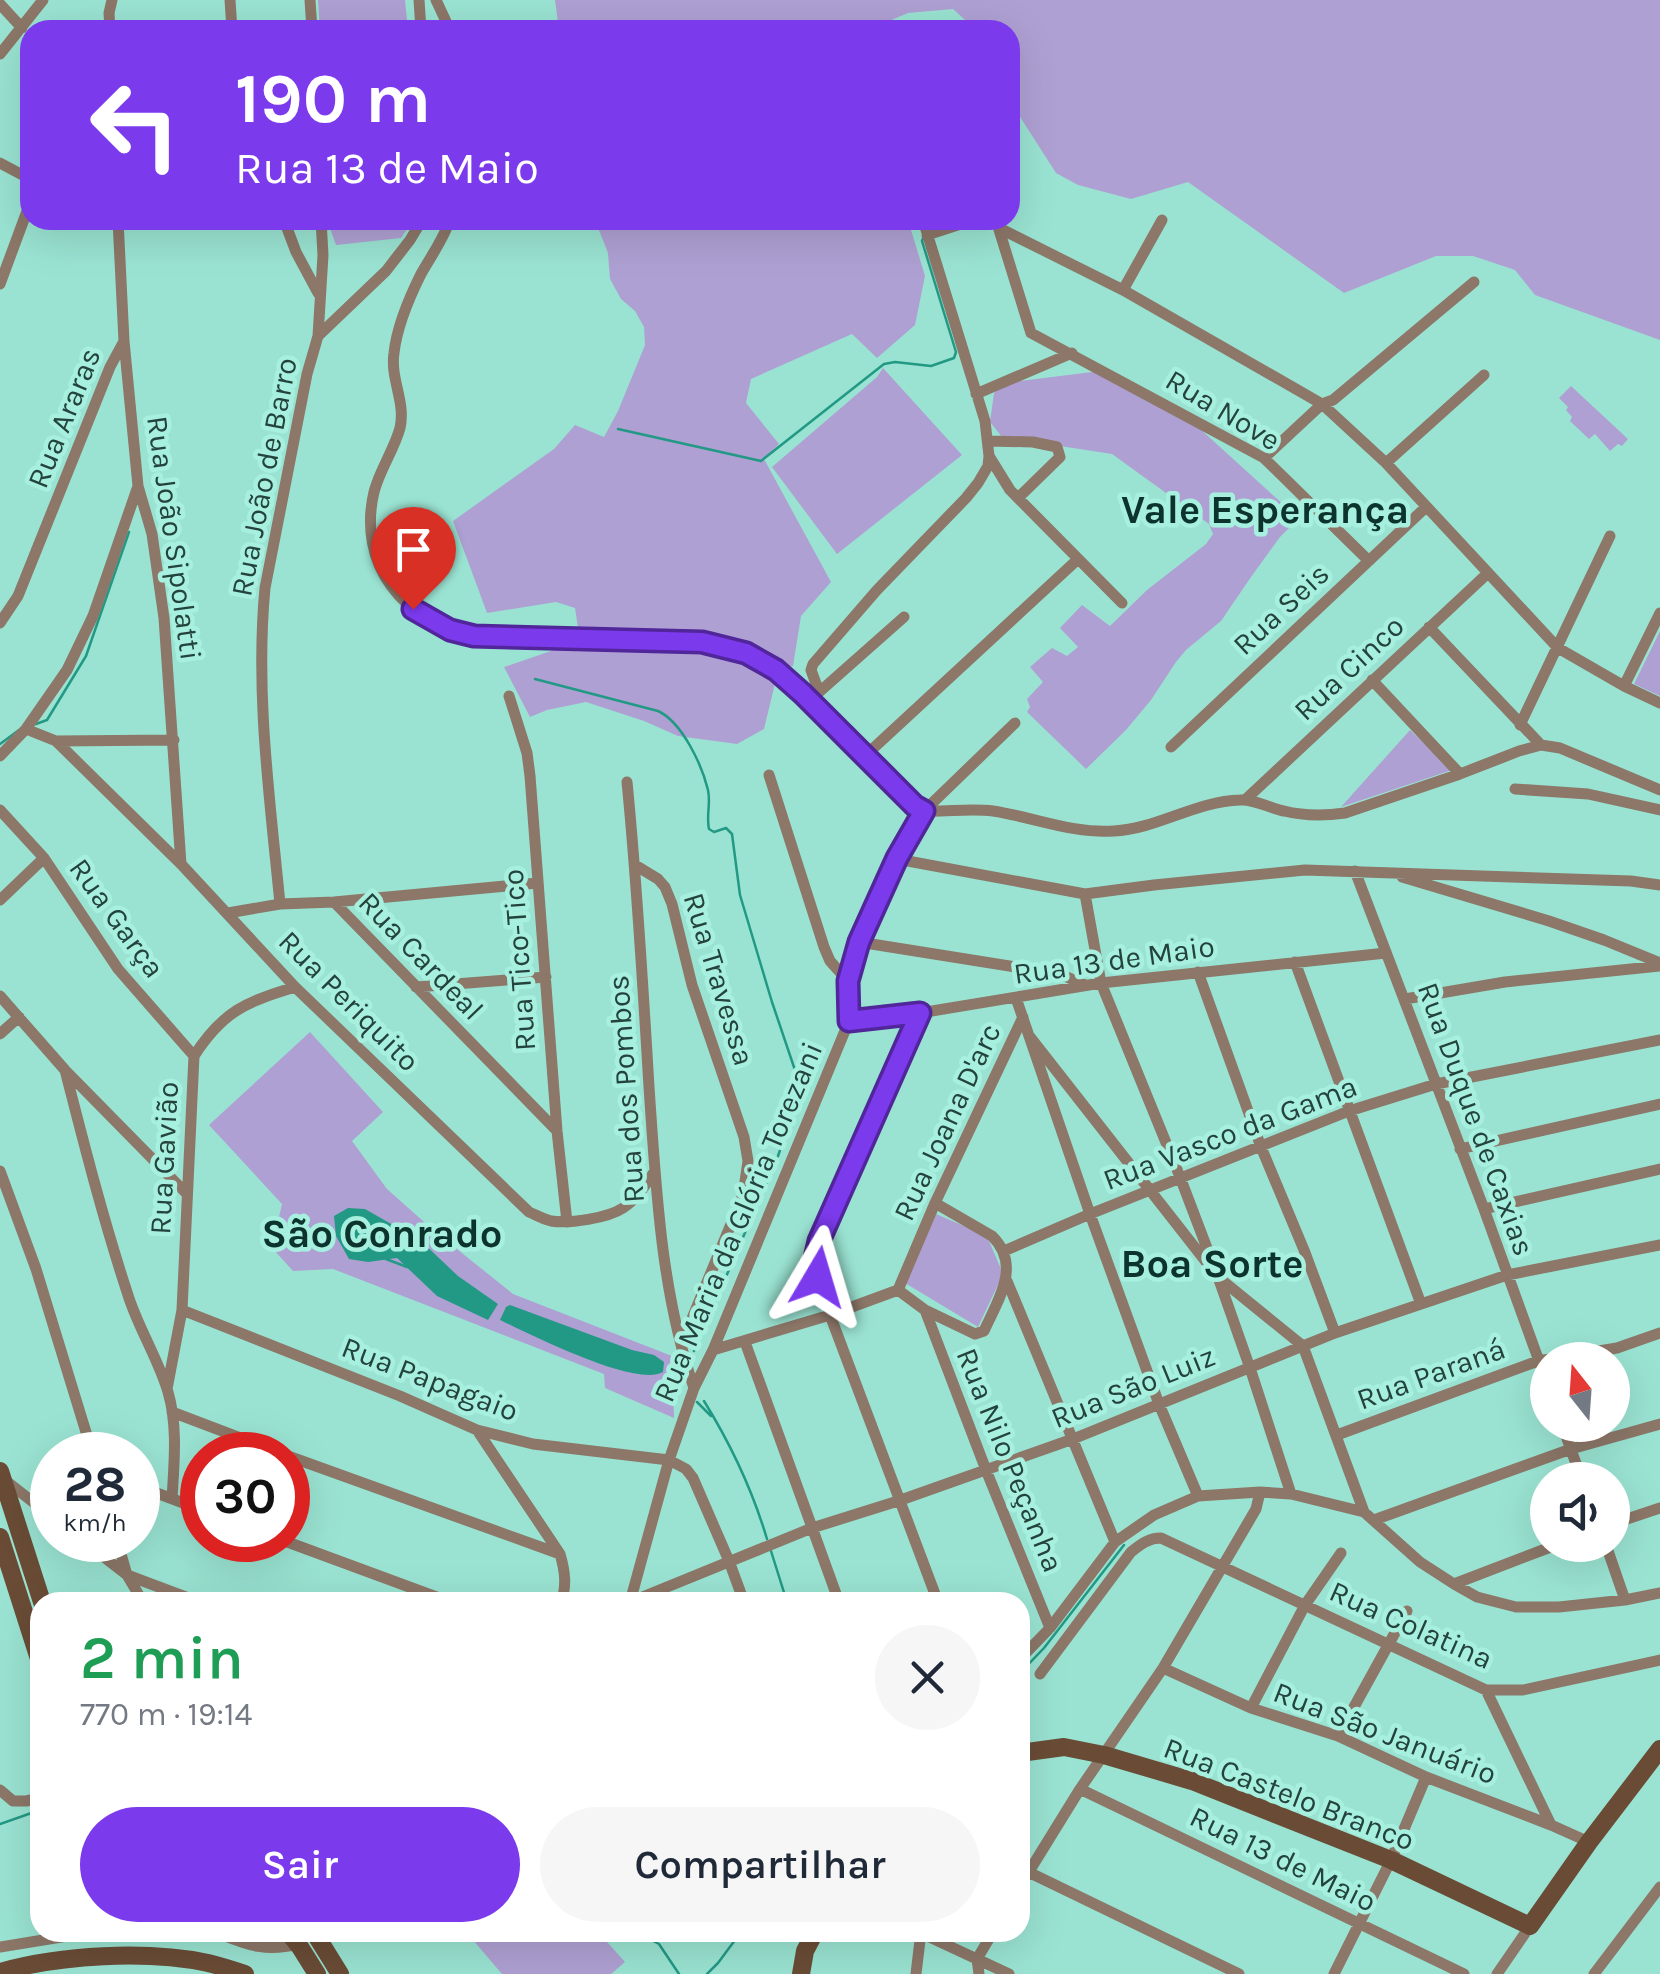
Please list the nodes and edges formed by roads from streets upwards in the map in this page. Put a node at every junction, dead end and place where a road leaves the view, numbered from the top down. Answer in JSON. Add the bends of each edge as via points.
{"nodes":[{"id":1,"x":112,"y":0,"type":"edge"},
{"id":2,"x":0,"y":4,"type":"edge"},
{"id":3,"x":109,"y":14,"type":"junction"},
{"id":4,"x":106,"y":20,"type":"edge"},
{"id":5,"x":109,"y":20,"type":"edge"},
{"id":6,"x":20,"y":26,"type":"edge"},
{"id":7,"x":20,"y":30,"type":"edge"},
{"id":8,"x":0,"y":54,"type":"edge"},
{"id":9,"x":1162,"y":220,"type":"dead end"},
{"id":10,"x":20,"y":230,"type":"edge"},
{"id":11,"x":118,"y":230,"type":"edge"},
{"id":12,"x":288,"y":230,"type":"edge"},
{"id":13,"x":322,"y":230,"type":"edge"},
{"id":14,"x":416,"y":230,"type":"edge"},
{"id":15,"x":446,"y":230,"type":"edge"},
{"id":16,"x":926,"y":230,"type":"edge"},
{"id":17,"x":940,"y":230,"type":"edge"},
{"id":18,"x":1000,"y":230,"type":"edge"},
{"id":19,"x":1009,"y":230,"type":"edge"},
{"id":20,"x":927,"y":234,"type":"junction"},
{"id":21,"x":1474,"y":282,"type":"dead end"},
{"id":22,"x":0,"y":284,"type":"edge"},
{"id":23,"x":1123,"y":290,"type":"junction"},
{"id":24,"x":320,"y":296,"type":"junction"},
{"id":25,"x":318,"y":336,"type":"junction"},
{"id":26,"x":124,"y":341,"type":"junction"},
{"id":27,"x":1072,"y":353,"type":"junction"},
{"id":28,"x":1484,"y":375,"type":"dead end"},
{"id":29,"x":976,"y":394,"type":"junction"},
{"id":30,"x":1322,"y":404,"type":"junction"},
{"id":31,"x":989,"y":441,"type":"junction"},
{"id":32,"x":990,"y":456,"type":"junction"},
{"id":33,"x":1264,"y":458,"type":"junction"},
{"id":34,"x":1386,"y":463,"type":"junction"},
{"id":35,"x":138,"y":486,"type":"junction"},
{"id":36,"x":1018,"y":498,"type":"junction"},
{"id":37,"x":1425,"y":508,"type":"junction"},
{"id":38,"x":1610,"y":536,"type":"dead end"},
{"id":39,"x":1077,"y":560,"type":"junction"},
{"id":40,"x":1369,"y":561,"type":"junction"},
{"id":41,"x":1488,"y":573,"type":"junction"},
{"id":42,"x":1122,"y":603,"type":"dead end"},
{"id":43,"x":1660,"y":613,"type":"edge"},
{"id":44,"x":904,"y":616,"type":"dead end"},
{"id":45,"x":0,"y":623,"type":"edge"},
{"id":46,"x":1430,"y":627,"type":"junction"},
{"id":47,"x":1558,"y":648,"type":"junction"},
{"id":48,"x":1372,"y":680,"type":"junction"},
{"id":49,"x":1624,"y":686,"type":"junction"},
{"id":50,"x":509,"y":696,"type":"dead end"},
{"id":51,"x":815,"y":697,"type":"junction"},
{"id":52,"x":1660,"y":703,"type":"edge"},
{"id":53,"x":1015,"y":722,"type":"dead end"},
{"id":54,"x":1520,"y":725,"type":"junction"},
{"id":55,"x":26,"y":729,"type":"junction"},
{"id":56,"x":174,"y":740,"type":"junction"},
{"id":57,"x":56,"y":741,"type":"junction"},
{"id":58,"x":1541,"y":746,"type":"junction"},
{"id":59,"x":1171,"y":747,"type":"dead end"},
{"id":60,"x":1,"y":753,"type":"edge"},
{"id":61,"x":866,"y":755,"type":"junction"},
{"id":62,"x":1460,"y":774,"type":"junction"},
{"id":63,"x":769,"y":775,"type":"dead end"},
{"id":64,"x":626,"y":782,"type":"dead end"},
{"id":65,"x":1515,"y":789,"type":"dead end"},
{"id":66,"x":1660,"y":790,"type":"edge"},
{"id":67,"x":1246,"y":800,"type":"junction"},
{"id":68,"x":0,"y":810,"type":"edge"},
{"id":69,"x":1660,"y":810,"type":"edge"},
{"id":70,"x":924,"y":811,"type":"junction"},
{"id":71,"x":44,"y":858,"type":"junction"},
{"id":72,"x":897,"y":858,"type":"junction"},
{"id":73,"x":181,"y":864,"type":"junction"},
{"id":74,"x":635,"y":865,"type":"junction"},
{"id":75,"x":1355,"y":871,"type":"junction"},
{"id":76,"x":1389,"y":872,"type":"junction"},
{"id":77,"x":538,"y":883,"type":"junction"},
{"id":78,"x":1660,"y":884,"type":"edge"},
{"id":79,"x":1085,"y":894,"type":"junction"},
{"id":80,"x":0,"y":900,"type":"edge"},
{"id":81,"x":334,"y":902,"type":"junction"},
{"id":82,"x":280,"y":904,"type":"junction"},
{"id":83,"x":228,"y":914,"type":"junction"},
{"id":84,"x":859,"y":942,"type":"junction"},
{"id":85,"x":1386,"y":954,"type":"junction"},
{"id":86,"x":1295,"y":962,"type":"junction"},
{"id":87,"x":1660,"y":965,"type":"edge"},
{"id":88,"x":1198,"y":972,"type":"junction"},
{"id":89,"x":546,"y":977,"type":"junction"},
{"id":90,"x":848,"y":981,"type":"junction"},
{"id":91,"x":1101,"y":984,"type":"junction"},
{"id":92,"x":1087,"y":986,"type":"junction"},
{"id":93,"x":295,"y":987,"type":"junction"},
{"id":94,"x":416,"y":987,"type":"junction"},
{"id":95,"x":0,"y":996,"type":"edge"},
{"id":96,"x":1016,"y":998,"type":"junction"},
{"id":97,"x":1405,"y":999,"type":"junction"},
{"id":98,"x":920,"y":1013,"type":"junction"},
{"id":99,"x":19,"y":1016,"type":"junction"},
{"id":100,"x":1023,"y":1017,"type":"junction"},
{"id":101,"x":849,"y":1021,"type":"junction"},
{"id":102,"x":0,"y":1034,"type":"edge"},
{"id":103,"x":1030,"y":1037,"type":"junction"},
{"id":104,"x":1660,"y":1040,"type":"edge"},
{"id":105,"x":194,"y":1056,"type":"junction"},
{"id":106,"x":65,"y":1070,"type":"junction"},
{"id":107,"x":1436,"y":1084,"type":"junction"},
{"id":108,"x":1660,"y":1104,"type":"edge"},
{"id":109,"x":1349,"y":1111,"type":"junction"},
{"id":110,"x":557,"y":1131,"type":"junction"},
{"id":111,"x":1261,"y":1146,"type":"junction"},
{"id":112,"x":1460,"y":1149,"type":"junction"},
{"id":113,"x":1660,"y":1169,"type":"edge"},
{"id":114,"x":0,"y":1171,"type":"edge"},
{"id":115,"x":655,"y":1171,"type":"junction"},
{"id":116,"x":1180,"y":1178,"type":"junction"},
{"id":117,"x":1149,"y":1190,"type":"junction"},
{"id":118,"x":186,"y":1193,"type":"junction"},
{"id":119,"x":935,"y":1203,"type":"junction"},
{"id":120,"x":1484,"y":1209,"type":"junction"},
{"id":121,"x":1090,"y":1214,"type":"junction"},
{"id":122,"x":566,"y":1222,"type":"junction"},
{"id":123,"x":1660,"y":1245,"type":"edge"},
{"id":124,"x":1004,"y":1252,"type":"junction"},
{"id":125,"x":1507,"y":1275,"type":"junction"},
{"id":126,"x":1218,"y":1277,"type":"junction"},
{"id":127,"x":1007,"y":1280,"type":"junction"},
{"id":128,"x":898,"y":1290,"type":"junction"},
{"id":129,"x":1421,"y":1304,"type":"junction"},
{"id":130,"x":182,"y":1310,"type":"junction"},
{"id":131,"x":925,"y":1310,"type":"junction"},
{"id":132,"x":830,"y":1315,"type":"junction"},
{"id":133,"x":1334,"y":1333,"type":"junction"},
{"id":134,"x":1660,"y":1333,"type":"edge"},
{"id":135,"x":745,"y":1342,"type":"junction"},
{"id":136,"x":1531,"y":1342,"type":"edge"},
{"id":137,"x":1630,"y":1343,"type":"edge"},
{"id":138,"x":1303,"y":1346,"type":"junction"},
{"id":139,"x":680,"y":1347,"type":"junction"},
{"id":140,"x":713,"y":1350,"type":"junction"},
{"id":141,"x":1530,"y":1364,"type":"edge"},
{"id":142,"x":1250,"y":1368,"type":"junction"},
{"id":143,"x":694,"y":1388,"type":"junction"},
{"id":144,"x":167,"y":1389,"type":"junction"},
{"id":145,"x":1159,"y":1404,"type":"junction"},
{"id":146,"x":172,"y":1412,"type":"junction"},
{"id":147,"x":1660,"y":1424,"type":"edge"},
{"id":148,"x":477,"y":1430,"type":"junction"},
{"id":149,"x":86,"y":1432,"type":"edge"},
{"id":150,"x":225,"y":1432,"type":"edge"},
{"id":151,"x":1336,"y":1435,"type":"junction"},
{"id":152,"x":1073,"y":1439,"type":"junction"},
{"id":153,"x":1568,"y":1442,"type":"edge"},
{"id":154,"x":1571,"y":1449,"type":"junction"},
{"id":155,"x":669,"y":1460,"type":"junction"},
{"id":156,"x":1576,"y":1462,"type":"edge"},
{"id":157,"x":310,"y":1464,"type":"edge"},
{"id":158,"x":986,"y":1470,"type":"junction"},
{"id":159,"x":1,"y":1474,"type":"edge"},
{"id":160,"x":1260,"y":1492,"type":"junction"},
{"id":161,"x":160,"y":1494,"type":"edge"},
{"id":162,"x":1291,"y":1494,"type":"junction"},
{"id":163,"x":1198,"y":1496,"type":"junction"},
{"id":164,"x":30,"y":1498,"type":"edge"},
{"id":165,"x":172,"y":1499,"type":"junction"},
{"id":166,"x":898,"y":1501,"type":"junction"},
{"id":167,"x":180,"y":1502,"type":"edge"},
{"id":168,"x":1660,"y":1508,"type":"edge"},
{"id":169,"x":1369,"y":1516,"type":"junction"},
{"id":170,"x":1630,"y":1518,"type":"edge"},
{"id":171,"x":812,"y":1528,"type":"junction"},
{"id":172,"x":0,"y":1537,"type":"edge"},
{"id":173,"x":1115,"y":1542,"type":"junction"},
{"id":174,"x":310,"y":1550,"type":"edge"},
{"id":175,"x":1341,"y":1553,"type":"dead end"},
{"id":176,"x":560,"y":1554,"type":"junction"},
{"id":177,"x":1530,"y":1555,"type":"edge"},
{"id":178,"x":729,"y":1561,"type":"junction"},
{"id":179,"x":110,"y":1562,"type":"edge"},
{"id":180,"x":124,"y":1562,"type":"edge"},
{"id":181,"x":1612,"y":1562,"type":"edge"},
{"id":182,"x":1222,"y":1567,"type":"junction"},
{"id":183,"x":127,"y":1575,"type":"junction"},
{"id":184,"x":1454,"y":1584,"type":"junction"},
{"id":185,"x":39,"y":1592,"type":"edge"},
{"id":186,"x":137,"y":1592,"type":"edge"},
{"id":187,"x":172,"y":1592,"type":"edge"},
{"id":188,"x":423,"y":1592,"type":"edge"},
{"id":189,"x":564,"y":1592,"type":"edge"},
{"id":190,"x":638,"y":1592,"type":"edge"},
{"id":191,"x":655,"y":1592,"type":"edge"},
{"id":192,"x":740,"y":1592,"type":"edge"},
{"id":193,"x":834,"y":1592,"type":"edge"},
{"id":194,"x":934,"y":1592,"type":"edge"},
{"id":195,"x":1660,"y":1593,"type":"edge"},
{"id":196,"x":1624,"y":1600,"type":"junction"},
{"id":197,"x":1304,"y":1606,"type":"junction"},
{"id":198,"x":1408,"y":1611,"type":"dead end"},
{"id":199,"x":1050,"y":1628,"type":"junction"},
{"id":200,"x":30,"y":1631,"type":"edge"},
{"id":201,"x":1389,"y":1643,"type":"junction"},
{"id":202,"x":1030,"y":1649,"type":"edge"},
{"id":203,"x":1660,"y":1660,"type":"edge"},
{"id":204,"x":1163,"y":1668,"type":"junction"},
{"id":205,"x":1040,"y":1674,"type":"dead end"},
{"id":206,"x":1486,"y":1690,"type":"junction"},
{"id":207,"x":1251,"y":1708,"type":"junction"},
{"id":208,"x":1338,"y":1736,"type":"junction"},
{"id":209,"x":1660,"y":1750,"type":"edge"},
{"id":210,"x":1030,"y":1752,"type":"edge"},
{"id":211,"x":1104,"y":1755,"type":"junction"},
{"id":212,"x":1426,"y":1778,"type":"junction"},
{"id":213,"x":1080,"y":1789,"type":"junction"},
{"id":214,"x":0,"y":1790,"type":"edge"},
{"id":215,"x":30,"y":1801,"type":"edge"},
{"id":216,"x":1551,"y":1824,"type":"junction"},
{"id":217,"x":1589,"y":1842,"type":"junction"},
{"id":218,"x":1391,"y":1860,"type":"junction"},
{"id":219,"x":1030,"y":1861,"type":"edge"},
{"id":220,"x":1030,"y":1873,"type":"edge"},
{"id":221,"x":1660,"y":1887,"type":"edge"},
{"id":222,"x":1360,"y":1924,"type":"junction"},
{"id":223,"x":1530,"y":1926,"type":"junction"},
{"id":224,"x":31,"y":1942,"type":"edge"},
{"id":225,"x":246,"y":1942,"type":"edge"},
{"id":226,"x":288,"y":1942,"type":"edge"},
{"id":227,"x":296,"y":1942,"type":"edge"},
{"id":228,"x":320,"y":1942,"type":"edge"},
{"id":229,"x":810,"y":1942,"type":"edge"},
{"id":230,"x":920,"y":1942,"type":"edge"},
{"id":231,"x":940,"y":1942,"type":"edge"},
{"id":232,"x":987,"y":1942,"type":"edge"},
{"id":233,"x":0,"y":1947,"type":"edge"},
{"id":234,"x":977,"y":1960,"type":"junction"},
{"id":235,"x":214,"y":1968,"type":"edge"},
{"id":236,"x":0,"y":1972,"type":"edge"},
{"id":237,"x":245,"y":1974,"type":"edge"},
{"id":238,"x":317,"y":1974,"type":"edge"},
{"id":239,"x":340,"y":1974,"type":"edge"},
{"id":240,"x":801,"y":1974,"type":"edge"},
{"id":241,"x":916,"y":1974,"type":"edge"},
{"id":242,"x":979,"y":1974,"type":"edge"},
{"id":243,"x":1009,"y":1974,"type":"edge"},
{"id":244,"x":1239,"y":1974,"type":"edge"},
{"id":245,"x":1334,"y":1974,"type":"edge"},
{"id":246,"x":1464,"y":1974,"type":"edge"},
{"id":247,"x":1497,"y":1974,"type":"edge"},
{"id":248,"x":1594,"y":1974,"type":"edge"}],
"edges":[{"from":1,"to":3,"type":"street"},
{"from":2,"to":6,"type":"street"},
{"from":3,"to":4,"type":"street"},
{"from":3,"to":5,"type":"street"},
{"from":7,"to":8,"type":"street"},
{"from":9,"to":23,"type":"street"},
{"from":10,"to":22,"type":"street"},
{"from":11,"to":26,"type":"street","name":"Rua João Sipolatti"},
{"from":12,"to":24,"type":"street"},
{"from":13,"to":24,"type":"street"},
{"from":14,"to":25,"type":"street","name":"Rua João de Barro","via":[[386,271]]},
{"from":15,"to":51,"type":"street","via":[[404,312],[394,352],[402,416],[380,470],[369,526],[392,587],[438,625],[474,636],[719,644],[772,667]]},
{"from":16,"to":20,"type":"street"},
{"from":17,"to":20,"type":"street"},
{"from":18,"to":27,"type":"street","name":"Rua Nove","via":[[1030,333]]},
{"from":19,"to":23,"type":"street"},
{"from":20,"to":29,"type":"street"},
{"from":21,"to":30,"type":"street"},
{"from":23,"to":30,"type":"street"},
{"from":24,"to":25,"type":"street"},
{"from":25,"to":82,"type":"street","name":"Rua João de Barro","via":[[262,623]]},
{"from":26,"to":35,"type":"street","name":"Rua João Sipolatti"},
{"from":26,"to":45,"type":"street","name":"Rua Araras","via":[[18,596]]},
{"from":27,"to":29,"type":"street"},
{"from":27,"to":33,"type":"street","name":"Rua Nove"},
{"from":28,"to":34,"type":"street"},
{"from":29,"to":31,"type":"street"},
{"from":30,"to":33,"type":"street"},
{"from":30,"to":34,"type":"street"},
{"from":31,"to":32,"type":"street"},
{"from":31,"to":36,"type":"street","via":[[1057,447],[1060,457]]},
{"from":32,"to":36,"type":"street"},
{"from":32,"to":51,"type":"street","via":[[966,498],[813,664]]},
{"from":33,"to":40,"type":"street","name":"Rua Nove"},
{"from":34,"to":37,"type":"street"},
{"from":35,"to":55,"type":"street","via":[[93,616],[67,670]]},
{"from":35,"to":56,"type":"street","name":"Rua João Sipolatti","via":[[164,618]]},
{"from":36,"to":39,"type":"street"},
{"from":37,"to":40,"type":"street","name":"Rua Seis"},
{"from":37,"to":41,"type":"street"},
{"from":38,"to":47,"type":"street"},
{"from":39,"to":42,"type":"street"},
{"from":39,"to":61,"type":"street"},
{"from":40,"to":59,"type":"street","name":"Rua Seis"},
{"from":41,"to":46,"type":"street","name":"Rua Cinco"},
{"from":41,"to":47,"type":"street"},
{"from":43,"to":49,"type":"street"},
{"from":44,"to":51,"type":"street"},
{"from":46,"to":48,"type":"street","name":"Rua Cinco"},
{"from":46,"to":54,"type":"street"},
{"from":47,"to":49,"type":"street"},
{"from":47,"to":54,"type":"street"},
{"from":48,"to":62,"type":"street"},
{"from":48,"to":67,"type":"street","name":"Rua Cinco"},
{"from":49,"to":52,"type":"street"},
{"from":50,"to":77,"type":"street","name":"Rua Tico-Tico","via":[[527,752]]},
{"from":51,"to":61,"type":"street"},
{"from":53,"to":70,"type":"street","name":"Rua Maria da Glória Torezani"},
{"from":54,"to":58,"type":"street"},
{"from":55,"to":57,"type":"street","name":"Rua Periquito"},
{"from":55,"to":60,"type":"street"},
{"from":56,"to":57,"type":"street"},
{"from":56,"to":73,"type":"street","name":"Rua João Sipolatti"},
{"from":57,"to":73,"type":"street","name":"Rua Periquito"},
{"from":58,"to":62,"type":"street"},
{"from":58,"to":66,"type":"street"},
{"from":61,"to":70,"type":"street"},
{"from":62,"to":67,"type":"street","via":[[1331,815]]},
{"from":63,"to":90,"type":"street","via":[[824,947]]},
{"from":64,"to":74,"type":"street","name":"Rua dos Pombos"},
{"from":65,"to":69,"type":"street","via":[[1588,794]]},
{"from":67,"to":70,"type":"street","via":[[1104,832],[997,812]]},
{"from":68,"to":71,"type":"street","name":"Rua Garça"},
{"from":70,"to":72,"type":"street","name":"Rua Maria da Glória Torezani"},
{"from":71,"to":80,"type":"street"},
{"from":71,"to":105,"type":"street","name":"Rua Garça","via":[[118,968]]},
{"from":72,"to":79,"type":"street"},
{"from":72,"to":84,"type":"street","name":"Rua Maria da Glória Torezani"},
{"from":73,"to":83,"type":"street","name":"Rua Periquito"},
{"from":74,"to":115,"type":"street","name":"Rua dos Pombos"},
{"from":74,"to":139,"type":"street","name":"Rua Travessa","via":[[658,879],[672,904],[748,1161],[743,1196]]},
{"from":75,"to":76,"type":"street"},
{"from":75,"to":79,"type":"street","via":[[1305,870]]},
{"from":75,"to":85,"type":"street","name":"Rua Duque de Caxias"},
{"from":76,"to":78,"type":"street"},
{"from":76,"to":87,"type":"street","via":[[1549,920]]},
{"from":77,"to":81,"type":"street"},
{"from":77,"to":89,"type":"street","name":"Rua Tico-Tico"},
{"from":79,"to":91,"type":"street"},
{"from":81,"to":82,"type":"street"},
{"from":81,"to":94,"type":"street","name":"Rua Cardeal"},
{"from":82,"to":83,"type":"street"},
{"from":83,"to":93,"type":"street","name":"Rua Periquito"},
{"from":84,"to":90,"type":"street","name":"Rua Maria da Glória Torezani"},
{"from":84,"to":92,"type":"street","via":[[1060,974]]},
{"from":85,"to":86,"type":"street","name":"Rua 13 de Maio"},
{"from":85,"to":97,"type":"street","name":"Rua Duque de Caxias"},
{"from":86,"to":88,"type":"street","name":"Rua 13 de Maio"},
{"from":86,"to":109,"type":"street"},
{"from":87,"to":97,"type":"street"},
{"from":88,"to":91,"type":"street","name":"Rua 13 de Maio"},
{"from":88,"to":111,"type":"street"},
{"from":89,"to":94,"type":"street"},
{"from":89,"to":110,"type":"street","name":"Rua Tico-Tico"},
{"from":90,"to":101,"type":"street","name":"Rua Maria da Glória Torezani"},
{"from":91,"to":92,"type":"street","name":"Rua 13 de Maio"},
{"from":91,"to":116,"type":"street"},
{"from":92,"to":96,"type":"street","name":"Rua 13 de Maio"},
{"from":93,"to":105,"type":"street","name":"Rua Gavião","via":[[231,1012]]},
{"from":93,"to":122,"type":"street","name":"Rua Periquito","via":[[529,1212]]},
{"from":94,"to":110,"type":"street","name":"Rua Cardeal"},
{"from":95,"to":99,"type":"street"},
{"from":96,"to":98,"type":"street","name":"Rua 13 de Maio"},
{"from":96,"to":100,"type":"street"},
{"from":97,"to":107,"type":"street","name":"Rua Duque de Caxias"},
{"from":98,"to":101,"type":"street","name":"Rua 13 de Maio"},
{"from":98,"to":132,"type":"street","via":[[819,1241],[815,1258]]},
{"from":99,"to":102,"type":"street"},
{"from":99,"to":106,"type":"street"},
{"from":100,"to":103,"type":"street"},
{"from":100,"to":119,"type":"street","name":"Rua Joana D'arc"},
{"from":101,"to":140,"type":"street","name":"Rua Maria da Glória Torezani"},
{"from":103,"to":117,"type":"street"},
{"from":103,"to":121,"type":"street"},
{"from":104,"to":107,"type":"street","name":"Rua Vasco da Gama"},
{"from":105,"to":118,"type":"street","name":"Rua Gavião"},
{"from":106,"to":118,"type":"street"},
{"from":106,"to":144,"type":"street","via":[[128,1296]]},
{"from":107,"to":109,"type":"street","name":"Rua Vasco da Gama"},
{"from":107,"to":112,"type":"street","name":"Rua Duque de Caxias"},
{"from":108,"to":112,"type":"street"},
{"from":109,"to":111,"type":"street","name":"Rua Vasco da Gama"},
{"from":109,"to":129,"type":"street"},
{"from":110,"to":122,"type":"street","name":"Rua Tico-Tico"},
{"from":111,"to":116,"type":"street","name":"Rua Vasco da Gama"},
{"from":111,"to":133,"type":"street"},
{"from":112,"to":120,"type":"street","name":"Rua Duque de Caxias"},
{"from":113,"to":120,"type":"street"},
{"from":114,"to":149,"type":"street"},
{"from":115,"to":122,"type":"street","via":[[622,1210]]},
{"from":115,"to":139,"type":"street","name":"Rua dos Pombos"},
{"from":116,"to":117,"type":"street","name":"Rua Vasco da Gama"},
{"from":116,"to":126,"type":"street"},
{"from":117,"to":121,"type":"street","name":"Rua Vasco da Gama"},
{"from":117,"to":126,"type":"street"},
{"from":118,"to":130,"type":"street","name":"Rua Gavião"},
{"from":119,"to":124,"type":"street","via":[[992,1236]]},
{"from":119,"to":128,"type":"street","name":"Rua Joana D'arc"},
{"from":120,"to":125,"type":"street","name":"Rua Duque de Caxias"},
{"from":121,"to":124,"type":"street","name":"Rua Vasco da Gama"},
{"from":121,"to":145,"type":"street"},
{"from":123,"to":125,"type":"street","name":"Rua São Luiz"},
{"from":124,"to":127,"type":"street"},
{"from":125,"to":129,"type":"street","name":"Rua São Luiz"},
{"from":125,"to":136,"type":"street","name":"Rua Duque de Caxias"},
{"from":126,"to":138,"type":"street"},
{"from":126,"to":142,"type":"street"},
{"from":127,"to":131,"type":"street","via":[[980,1334]]},
{"from":127,"to":152,"type":"street"},
{"from":128,"to":131,"type":"street"},
{"from":128,"to":132,"type":"street"},
{"from":129,"to":133,"type":"street","name":"Rua São Luiz"},
{"from":130,"to":144,"type":"street","name":"Rua Gavião"},
{"from":130,"to":148,"type":"street","name":"Rua Papagaio"},
{"from":131,"to":158,"type":"street","name":"Rua Nilo Peçanha"},
{"from":132,"to":135,"type":"street"},
{"from":132,"to":166,"type":"street"},
{"from":133,"to":138,"type":"street","name":"Rua São Luiz"},
{"from":134,"to":137,"type":"street","name":"Rua Paraná"},
{"from":135,"to":140,"type":"street"},
{"from":135,"to":171,"type":"street"},
{"from":138,"to":142,"type":"street","name":"Rua São Luiz"},
{"from":138,"to":151,"type":"street"},
{"from":139,"to":143,"type":"street","name":"Rua dos Pombos"},
{"from":140,"to":143,"type":"street","name":"Rua Maria da Glória Torezani"},
{"from":141,"to":151,"type":"street","name":"Rua Paraná"},
{"from":142,"to":145,"type":"street","name":"Rua São Luiz"},
{"from":142,"to":162,"type":"street"},
{"from":143,"to":155,"type":"street","name":"Rua Maria da Glória Torezani"},
{"from":144,"to":146,"type":"street"},
{"from":145,"to":152,"type":"street","name":"Rua São Luiz"},
{"from":145,"to":163,"type":"street"},
{"from":146,"to":150,"type":"street"},
{"from":146,"to":165,"type":"street"},
{"from":147,"to":154,"type":"street"},
{"from":148,"to":155,"type":"street","name":"Rua Papagaio","via":[[533,1444]]},
{"from":148,"to":176,"type":"street"},
{"from":151,"to":169,"type":"street"},
{"from":152,"to":158,"type":"street","name":"Rua São Luiz"},
{"from":152,"to":173,"type":"street"},
{"from":153,"to":154,"type":"street"},
{"from":154,"to":156,"type":"street"},
{"from":154,"to":169,"type":"street"},
{"from":155,"to":178,"type":"street","via":[[694,1478]]},
{"from":155,"to":190,"type":"street","name":"Rua Maria da Glória Torezani"},
{"from":157,"to":176,"type":"street"},
{"from":158,"to":166,"type":"street","name":"Rua São Luiz"},
{"from":158,"to":199,"type":"street","name":"Rua Nilo Peçanha"},
{"from":159,"to":164,"type":"street"},
{"from":159,"to":185,"type":"street"},
{"from":160,"to":162,"type":"street"},
{"from":160,"to":163,"type":"street"},
{"from":160,"to":182,"type":"street"},
{"from":161,"to":165,"type":"street"},
{"from":162,"to":169,"type":"street"},
{"from":163,"to":173,"type":"street"},
{"from":165,"to":167,"type":"street"},
{"from":166,"to":171,"type":"street","name":"Rua São Luiz"},
{"from":166,"to":194,"type":"street"},
{"from":168,"to":170,"type":"street"},
{"from":169,"to":184,"type":"street"},
{"from":171,"to":178,"type":"street","name":"Rua São Luiz"},
{"from":171,"to":193,"type":"street"},
{"from":172,"to":200,"type":"street"},
{"from":173,"to":199,"type":"street"},
{"from":174,"to":188,"type":"street"},
{"from":175,"to":197,"type":"street"},
{"from":176,"to":189,"type":"street"},
{"from":177,"to":184,"type":"street"},
{"from":178,"to":191,"type":"street","name":"Rua São Luiz"},
{"from":178,"to":192,"type":"street"},
{"from":179,"to":183,"type":"street"},
{"from":180,"to":183,"type":"street"},
{"from":181,"to":196,"type":"street"},
{"from":182,"to":197,"type":"street","name":"Rua Colatina"},
{"from":182,"to":204,"type":"street"},
{"from":182,"to":205,"type":"street","name":"Rua Colatina","via":[[1153,1538],[1131,1552]]},
{"from":183,"to":186,"type":"street"},
{"from":183,"to":187,"type":"street"},
{"from":184,"to":196,"type":"street","via":[[1516,1607]]},
{"from":195,"to":196,"type":"street"},
{"from":197,"to":201,"type":"street","name":"Rua Colatina"},
{"from":197,"to":207,"type":"street"},
{"from":198,"to":201,"type":"street"},
{"from":199,"to":202,"type":"street"},
{"from":201,"to":206,"type":"street","name":"Rua Colatina"},
{"from":201,"to":208,"type":"street"},
{"from":203,"to":206,"type":"street","name":"Rua Colatina","via":[[1523,1690]]},
{"from":204,"to":207,"type":"street","name":"Rua São Januário"},
{"from":204,"to":211,"type":"street"},
{"from":206,"to":216,"type":"street"},
{"from":207,"to":208,"type":"street","name":"Rua São Januário"},
{"from":208,"to":212,"type":"street","name":"Rua São Januário"},
{"from":209,"to":217,"type":"street"},
{"from":210,"to":211,"type":"street","name":"Rua Castelo Branco","via":[[1064,1747]]},
{"from":211,"to":213,"type":"street"},
{"from":211,"to":218,"type":"street","name":"Rua Castelo Branco","via":[[1192,1781]]},
{"from":212,"to":216,"type":"street","name":"Rua São Januário"},
{"from":212,"to":218,"type":"street"},
{"from":213,"to":219,"type":"street"},
{"from":213,"to":222,"type":"street","name":"Rua 13 de Maio"},
{"from":214,"to":215,"type":"street","via":[[12,1801]]},
{"from":216,"to":217,"type":"street","name":"Rua São Januário"},
{"from":217,"to":223,"type":"street"},
{"from":218,"to":222,"type":"street"},
{"from":218,"to":223,"type":"street","name":"Rua Castelo Branco"},
{"from":220,"to":244,"type":"street"},
{"from":221,"to":248,"type":"street"},
{"from":222,"to":245,"type":"street"},
{"from":222,"to":246,"type":"street","name":"Rua 13 de Maio"},
{"from":223,"to":247,"type":"street"},
{"from":224,"to":233,"type":"street"},
{"from":225,"to":226,"type":"street","via":[[267,1949]]},
{"from":227,"to":238,"type":"street"},
{"from":228,"to":239,"type":"street"},
{"from":229,"to":240,"type":"street"},
{"from":230,"to":241,"type":"street"},
{"from":231,"to":234,"type":"street"},
{"from":232,"to":234,"type":"street"},
{"from":234,"to":242,"type":"street"},
{"from":234,"to":243,"type":"street"},
{"from":235,"to":236,"type":"street","via":[[152,1958],[80,1958]]},
{"from":235,"to":237,"type":"street"}]}
